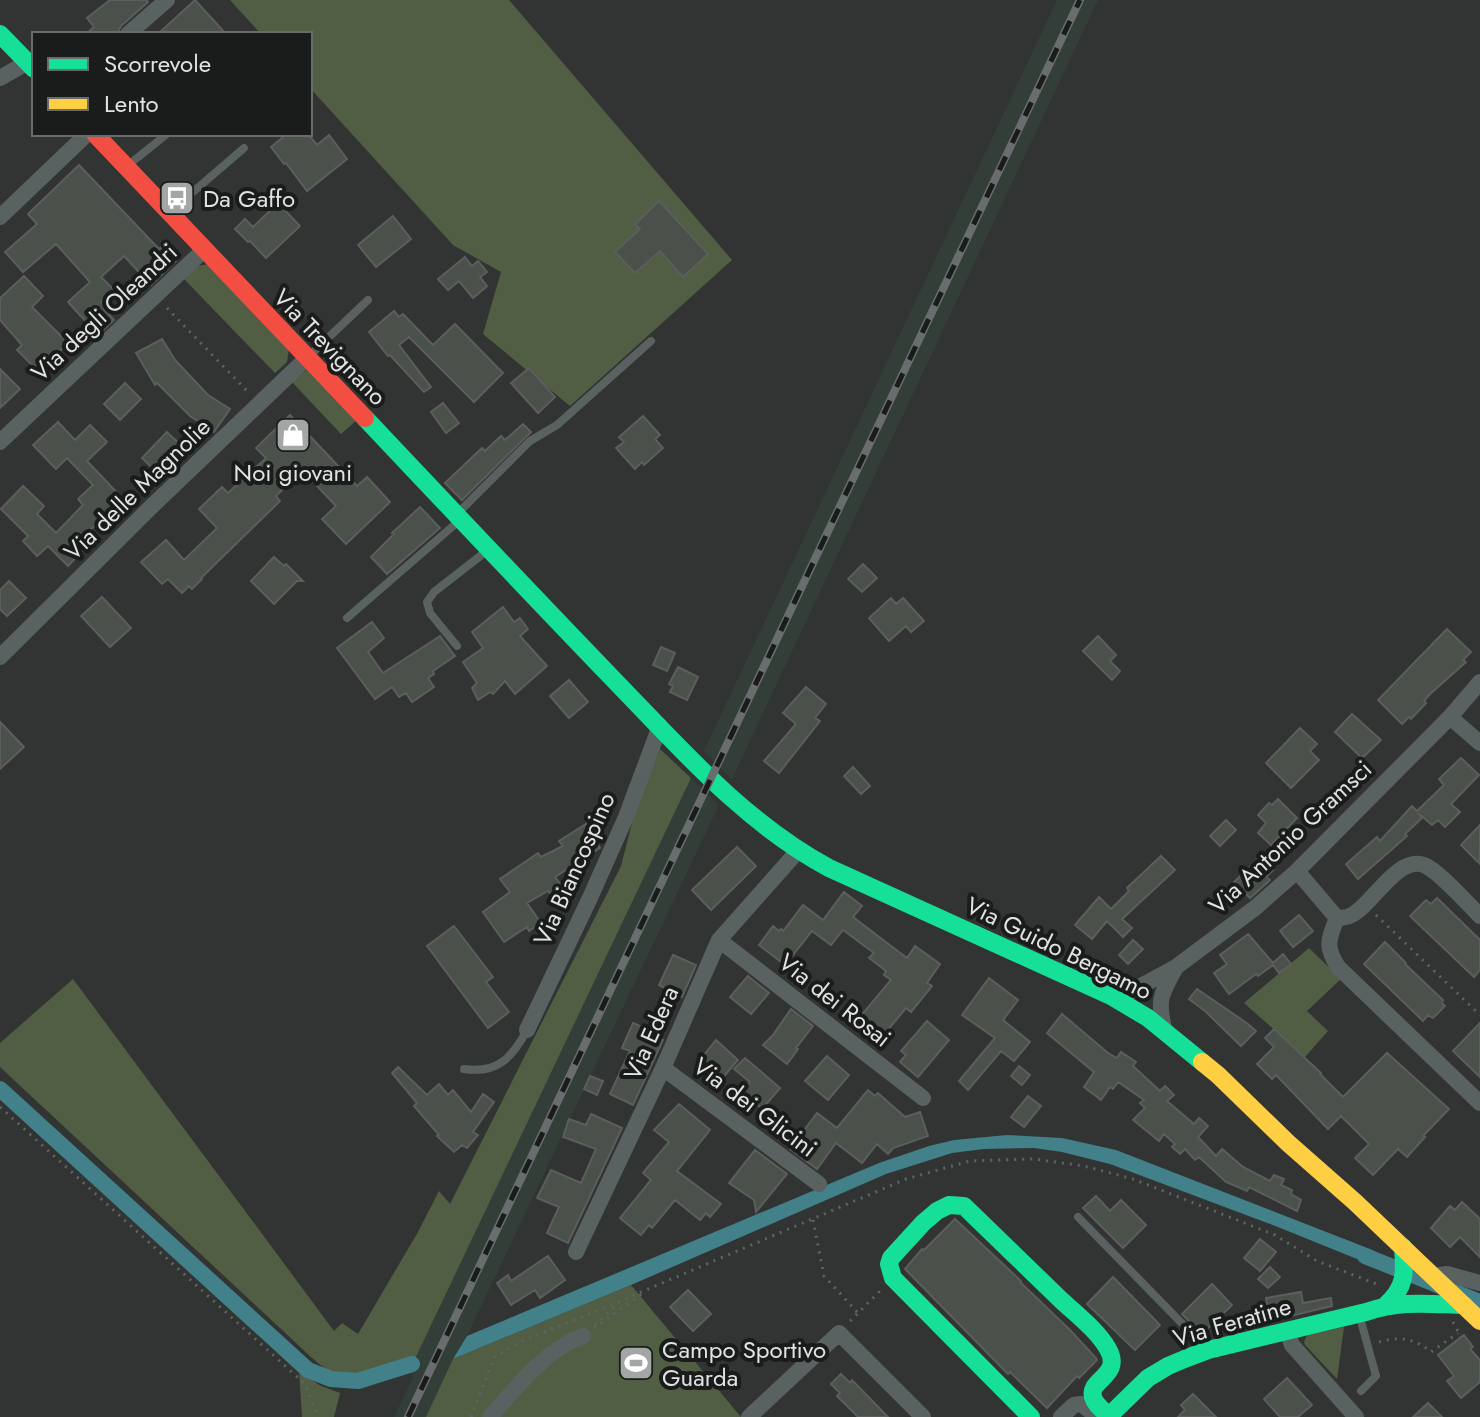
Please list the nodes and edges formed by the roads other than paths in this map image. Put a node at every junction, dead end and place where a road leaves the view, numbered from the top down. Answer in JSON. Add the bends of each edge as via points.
{"nodes":[{"id":1,"x":167,"y":0,"type":"edge"},
{"id":2,"x":130,"y":32,"type":"edge"},
{"id":3,"x":0,"y":34,"type":"edge"},
{"id":4,"x":31,"y":66,"type":"edge"},
{"id":5,"x":0,"y":78,"type":"edge"},
{"id":6,"x":85,"y":136,"type":"edge"},
{"id":7,"x":97,"y":136,"type":"edge"},
{"id":8,"x":165,"y":136,"type":"edge"},
{"id":9,"x":244,"y":148,"type":"dead end"},
{"id":10,"x":126,"y":167,"type":"junction"},
{"id":11,"x":169,"y":212,"type":"junction"},
{"id":12,"x":0,"y":217,"type":"edge"},
{"id":13,"x":205,"y":249,"type":"junction"},
{"id":14,"x":368,"y":300,"type":"dead end"},
{"id":15,"x":651,"y":341,"type":"dead end"},
{"id":16,"x":308,"y":357,"type":"junction"},
{"id":17,"x":0,"y":442,"type":"edge"},
{"id":18,"x":459,"y":517,"type":"junction"},
{"id":19,"x":489,"y":549,"type":"junction"},
{"id":20,"x":347,"y":618,"type":"dead end"},
{"id":21,"x":457,"y":646,"type":"dead end"},
{"id":22,"x":0,"y":657,"type":"edge"},
{"id":23,"x":1480,"y":682,"type":"edge"},
{"id":24,"x":1450,"y":717,"type":"junction"},
{"id":25,"x":660,"y":726,"type":"junction"},
{"id":26,"x":1480,"y":743,"type":"edge"},
{"id":27,"x":797,"y":852,"type":"junction"},
{"id":28,"x":1297,"y":871,"type":"junction"},
{"id":29,"x":1480,"y":916,"type":"edge"},
{"id":30,"x":1337,"y":918,"type":"junction"},
{"id":31,"x":719,"y":940,"type":"junction"},
{"id":32,"x":1176,"y":967,"type":"junction"},
{"id":33,"x":1111,"y":996,"type":"junction"},
{"id":34,"x":527,"y":1030,"type":"joint"},
{"id":35,"x":1165,"y":1032,"type":"junction"},
{"id":36,"x":663,"y":1068,"type":"junction"},
{"id":37,"x":464,"y":1069,"type":"dead end"},
{"id":38,"x":923,"y":1098,"type":"dead end"},
{"id":39,"x":1480,"y":1103,"type":"edge"},
{"id":40,"x":819,"y":1184,"type":"dead end"},
{"id":41,"x":1078,"y":1217,"type":"dead end"},
{"id":42,"x":1403,"y":1247,"type":"junction"},
{"id":43,"x":576,"y":1252,"type":"dead end"},
{"id":44,"x":1432,"y":1275,"type":"junction"},
{"id":45,"x":1480,"y":1283,"type":"edge"},
{"id":46,"x":1391,"y":1301,"type":"junction"},
{"id":47,"x":1416,"y":1303,"type":"junction"},
{"id":48,"x":1464,"y":1305,"type":"junction"},
{"id":49,"x":1359,"y":1314,"type":"junction"},
{"id":50,"x":1480,"y":1321,"type":"edge"},
{"id":51,"x":1287,"y":1331,"type":"junction"},
{"id":52,"x":583,"y":1336,"type":"road end"},
{"id":53,"x":1208,"y":1350,"type":"junction"},
{"id":54,"x":1361,"y":1391,"type":"dead end"},
{"id":55,"x":1109,"y":1416,"type":"edge"},
{"id":56,"x":490,"y":1417,"type":"edge"},
{"id":57,"x":749,"y":1417,"type":"edge"},
{"id":58,"x":923,"y":1417,"type":"edge"},
{"id":59,"x":1031,"y":1417,"type":"edge"},
{"id":60,"x":1061,"y":1417,"type":"edge"},
{"id":61,"x":1098,"y":1417,"type":"edge"},
{"id":62,"x":1356,"y":1417,"type":"edge"}],
"edges":[{"from":1,"to":2,"type":"street"},
{"from":3,"to":4,"type":"main road"},
{"from":4,"to":5,"type":"street"},
{"from":6,"to":12,"type":"street"},
{"from":7,"to":10,"type":"main road","name":"Via Trevignano"},
{"from":8,"to":10,"type":"lane"},
{"from":9,"to":11,"type":"lane"},
{"from":10,"to":11,"type":"main road","name":"Via Trevignano"},
{"from":11,"to":13,"type":"main road","name":"Via Trevignano"},
{"from":13,"to":16,"type":"main road","name":"Via Trevignano"},
{"from":13,"to":17,"type":"street","name":"Via degli Oleandri"},
{"from":14,"to":16,"type":"lane"},
{"from":15,"to":18,"type":"lane","via":[[557,425],[530,441]]},
{"from":16,"to":18,"type":"main road","name":"Via Trevignano"},
{"from":16,"to":22,"type":"street","name":"Via delle Magnolie"},
{"from":18,"to":19,"type":"main road","name":"Via Trevignano"},
{"from":18,"to":20,"type":"lane"},
{"from":19,"to":21,"type":"lane","via":[[427,602]]},
{"from":19,"to":25,"type":"main road","name":"Via Trevignano"},
{"from":23,"to":24,"type":"street","name":"Via Antonio Gramsci"},
{"from":24,"to":26,"type":"street"},
{"from":24,"to":28,"type":"street","name":"Via Antonio Gramsci"},
{"from":25,"to":27,"type":"main road","name":"Via Guido Bergamo","via":[[728,796]]},
{"from":25,"to":34,"type":"street","name":"Via Biancospino","via":[[620,831]]},
{"from":27,"to":31,"type":"street","name":"Via Edera"},
{"from":27,"to":33,"type":"main road","name":"Via Guido Bergamo"},
{"from":28,"to":30,"type":"street"},
{"from":28,"to":32,"type":"street","name":"Via Antonio Gramsci"},
{"from":29,"to":30,"type":"street","via":[[1437,874],[1415,864],[1404,867],[1356,913]]},
{"from":30,"to":39,"type":"street","via":[[1328,950],[1338,967]]},
{"from":31,"to":36,"type":"street","name":"Via Edera"},
{"from":31,"to":38,"type":"street","name":"Via dei Rosai"},
{"from":32,"to":33,"type":"street","name":"Via Antonio Gramsci","via":[[1130,992]]},
{"from":32,"to":35,"type":"street","via":[[1159,1009]]},
{"from":33,"to":35,"type":"main road","name":"Via Guido Bergamo"},
{"from":34,"to":37,"type":"lane","via":[[500,1064]]},
{"from":35,"to":42,"type":"main road","name":"Via Guido Bergamo"},
{"from":36,"to":40,"type":"street","name":"Via dei Glicini"},
{"from":36,"to":43,"type":"street","name":"Via Edera"},
{"from":41,"to":53,"type":"lane"},
{"from":42,"to":44,"type":"main road","name":"Via Guido Bergamo"},
{"from":42,"to":46,"type":"main road","via":[[1404,1278]]},
{"from":44,"to":45,"type":"street"},
{"from":44,"to":46,"type":"main road"},
{"from":44,"to":47,"type":"main road","via":[[1432,1291]]},
{"from":44,"to":48,"type":"main road","name":"Via Guido Bergamo"},
{"from":46,"to":47,"type":"main road"},
{"from":46,"to":49,"type":"main road","name":"Via Feratine"},
{"from":47,"to":48,"type":"main road"},
{"from":48,"to":50,"type":"main road","name":"Via Guido Bergamo"},
{"from":49,"to":51,"type":"main road","name":"Via Feratine"},
{"from":49,"to":54,"type":"lane","via":[[1376,1376]]},
{"from":51,"to":53,"type":"main road","name":"Via Feratine"},
{"from":51,"to":62,"type":"street","via":[[1292,1345]]},
{"from":52,"to":56,"type":"street","via":[[567,1342],[524,1378]]},
{"from":53,"to":55,"type":"main road","name":"Via Feratine","via":[[1148,1378]]},
{"from":55,"to":59,"type":"main road","via":[[1092,1393],[1113,1364],[1106,1347],[964,1206],[946,1205],[891,1258],[893,1278]]},
{"from":57,"to":58,"type":"street","via":[[839,1333]]},
{"from":60,"to":61,"type":"street","via":[[1081,1404]]}]}
